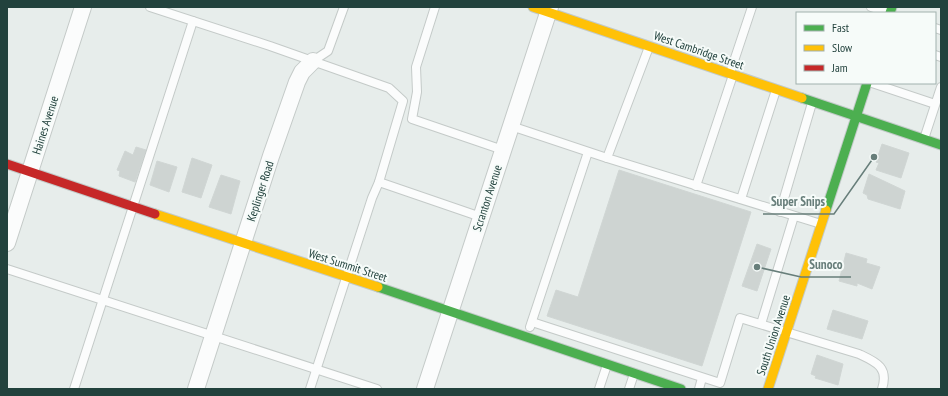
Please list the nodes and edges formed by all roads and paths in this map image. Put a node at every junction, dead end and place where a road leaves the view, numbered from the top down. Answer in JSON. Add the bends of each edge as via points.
{"nodes":[{"id":1,"x":83,"y":7,"type":"edge"},
{"id":2,"x":150,"y":7,"type":"edge"},
{"id":3,"x":344,"y":7,"type":"edge"},
{"id":4,"x":435,"y":7,"type":"edge"},
{"id":5,"x":752,"y":7,"type":"edge"},
{"id":6,"x":871,"y":7,"type":"edge"},
{"id":7,"x":544,"y":9,"type":"edge"},
{"id":8,"x":886,"y":12,"type":"edge"},
{"id":9,"x":193,"y":21,"type":"junction"},
{"id":10,"x":649,"y":46,"type":"junction"},
{"id":11,"x":313,"y":61,"type":"junction"},
{"id":12,"x":732,"y":74,"type":"junction"},
{"id":13,"x":867,"y":84,"type":"edge"},
{"id":14,"x":875,"y":84,"type":"edge"},
{"id":15,"x":941,"y":87,"type":"edge"},
{"id":16,"x":776,"y":89,"type":"junction"},
{"id":17,"x":813,"y":101,"type":"junction"},
{"id":18,"x":935,"y":104,"type":"junction"},
{"id":19,"x":856,"y":116,"type":"junction"},
{"id":20,"x":511,"y":126,"type":"junction"},
{"id":21,"x":924,"y":139,"type":"junction"},
{"id":22,"x":941,"y":145,"type":"edge"},
{"id":23,"x":503,"y":150,"type":"junction"},
{"id":24,"x":588,"y":152,"type":"junction"},
{"id":25,"x":607,"y":158,"type":"junction"},
{"id":26,"x":7,"y":164,"type":"edge"},
{"id":27,"x":30,"y":172,"type":"junction"},
{"id":28,"x":379,"y":182,"type":"junction"},
{"id":29,"x":696,"y":186,"type":"junction"},
{"id":30,"x":741,"y":199,"type":"junction"},
{"id":31,"x":134,"y":207,"type":"junction"},
{"id":32,"x":780,"y":212,"type":"junction"},
{"id":33,"x":794,"y":216,"type":"junction"},
{"id":34,"x":481,"y":217,"type":"junction"},
{"id":35,"x":821,"y":224,"type":"junction"},
{"id":36,"x":7,"y":243,"type":"edge"},
{"id":37,"x":243,"y":243,"type":"junction"},
{"id":38,"x":7,"y":269,"type":"edge"},
{"id":39,"x":347,"y":277,"type":"junction"},
{"id":40,"x":104,"y":301,"type":"junction"},
{"id":41,"x":451,"y":311,"type":"junction"},
{"id":42,"x":532,"y":322,"type":"junction"},
{"id":43,"x":761,"y":324,"type":"junction"},
{"id":44,"x":786,"y":332,"type":"junction"},
{"id":45,"x":213,"y":336,"type":"junction"},
{"id":46,"x":527,"y":337,"type":"junction"},
{"id":47,"x":607,"y":364,"type":"junction"},
{"id":48,"x":316,"y":370,"type":"junction"},
{"id":49,"x":634,"y":373,"type":"junction"},
{"id":50,"x":702,"y":378,"type":"junction"},
{"id":51,"x":74,"y":389,"type":"edge"},
{"id":52,"x":196,"y":389,"type":"edge"},
{"id":53,"x":310,"y":389,"type":"edge"},
{"id":54,"x":377,"y":389,"type":"edge"},
{"id":55,"x":425,"y":389,"type":"edge"},
{"id":56,"x":599,"y":389,"type":"edge"},
{"id":57,"x":629,"y":389,"type":"edge"},
{"id":58,"x":681,"y":389,"type":"edge"},
{"id":59,"x":699,"y":389,"type":"edge"},
{"id":60,"x":768,"y":389,"type":"edge"},
{"id":61,"x":882,"y":389,"type":"edge"}],
"edges":[{"from":1,"to":27,"type":"street","name":"Haines Avenue"},
{"from":2,"to":9,"type":"lane"},
{"from":3,"to":11,"type":"lane","name":"Keplinger Road","via":[[328,51]]},
{"from":4,"to":23,"type":"lane","via":[[416,67],[417,92],[412,119]]},
{"from":5,"to":12,"type":"lane"},
{"from":6,"to":8,"type":"lane"},
{"from":7,"to":10,"type":"street","name":"West Cambridge Street"},
{"from":7,"to":20,"type":"street","name":"Scranton Avenue"},
{"from":9,"to":11,"type":"lane"},
{"from":9,"to":31,"type":"lane"},
{"from":10,"to":12,"type":"street","name":"West Cambridge Street"},
{"from":10,"to":25,"type":"lane"},
{"from":11,"to":28,"type":"lane","via":[[389,88],[403,101]]},
{"from":11,"to":37,"type":"street","name":"Keplinger Road","via":[[302,72],[297,82]]},
{"from":12,"to":16,"type":"street","name":"West Cambridge Street"},
{"from":12,"to":29,"type":"lane"},
{"from":13,"to":19,"type":"street","name":"South Union Avenue"},
{"from":14,"to":18,"type":"lane"},
{"from":15,"to":18,"type":"lane"},
{"from":16,"to":17,"type":"street","name":"West Cambridge Street"},
{"from":16,"to":30,"type":"lane"},
{"from":17,"to":19,"type":"street","name":"West Cambridge Street"},
{"from":17,"to":32,"type":"lane"},
{"from":18,"to":21,"type":"lane"},
{"from":19,"to":21,"type":"street","name":"West Cambridge Street"},
{"from":19,"to":35,"type":"street","name":"South Union Avenue"},
{"from":20,"to":23,"type":"street","name":"Scranton Avenue"},
{"from":20,"to":24,"type":"lane"},
{"from":21,"to":22,"type":"street","name":"West Cambridge Street"},
{"from":23,"to":34,"type":"street","name":"Scranton Avenue"},
{"from":24,"to":25,"type":"lane"},
{"from":24,"to":42,"type":"lane"},
{"from":25,"to":29,"type":"lane"},
{"from":26,"to":27,"type":"street","name":"West Summit Street"},
{"from":27,"to":31,"type":"street","name":"West Summit Street"},
{"from":27,"to":36,"type":"street","name":"Haines Avenue"},
{"from":28,"to":34,"type":"lane"},
{"from":28,"to":39,"type":"lane"},
{"from":29,"to":30,"type":"lane"},
{"from":30,"to":32,"type":"lane"},
{"from":31,"to":37,"type":"street","name":"West Summit Street"},
{"from":31,"to":40,"type":"lane"},
{"from":32,"to":33,"type":"lane"},
{"from":33,"to":35,"type":"lane"},
{"from":33,"to":43,"type":"lane"},
{"from":34,"to":41,"type":"street","name":"Scranton Avenue"},
{"from":35,"to":44,"type":"street","name":"South Union Avenue"},
{"from":37,"to":39,"type":"street","name":"West Summit Street"},
{"from":37,"to":45,"type":"street","name":"Keplinger Road"},
{"from":38,"to":40,"type":"lane"},
{"from":39,"to":41,"type":"street","name":"West Summit Street"},
{"from":39,"to":48,"type":"lane"},
{"from":40,"to":45,"type":"lane"},
{"from":40,"to":51,"type":"lane"},
{"from":41,"to":46,"type":"street","name":"West Summit Street"},
{"from":41,"to":55,"type":"street","name":"Scranton Avenue"},
{"from":42,"to":46,"type":"lane"},
{"from":42,"to":50,"type":"lane"},
{"from":43,"to":44,"type":"lane"},
{"from":43,"to":50,"type":"lane","via":[[740,318],[720,384]]},
{"from":44,"to":60,"type":"street","name":"South Union Avenue"},
{"from":44,"to":61,"type":"lane","via":[[859,354],[876,363],[883,370]]},
{"from":45,"to":48,"type":"lane"},
{"from":45,"to":52,"type":"street","name":"Keplinger Road"},
{"from":46,"to":47,"type":"street","name":"West Summit Street"},
{"from":47,"to":49,"type":"street","name":"West Summit Street"},
{"from":47,"to":56,"type":"lane"},
{"from":48,"to":53,"type":"lane"},
{"from":48,"to":54,"type":"lane"},
{"from":49,"to":57,"type":"lane"},
{"from":49,"to":58,"type":"street","name":"West Summit Street"},
{"from":50,"to":59,"type":"lane"}]}
